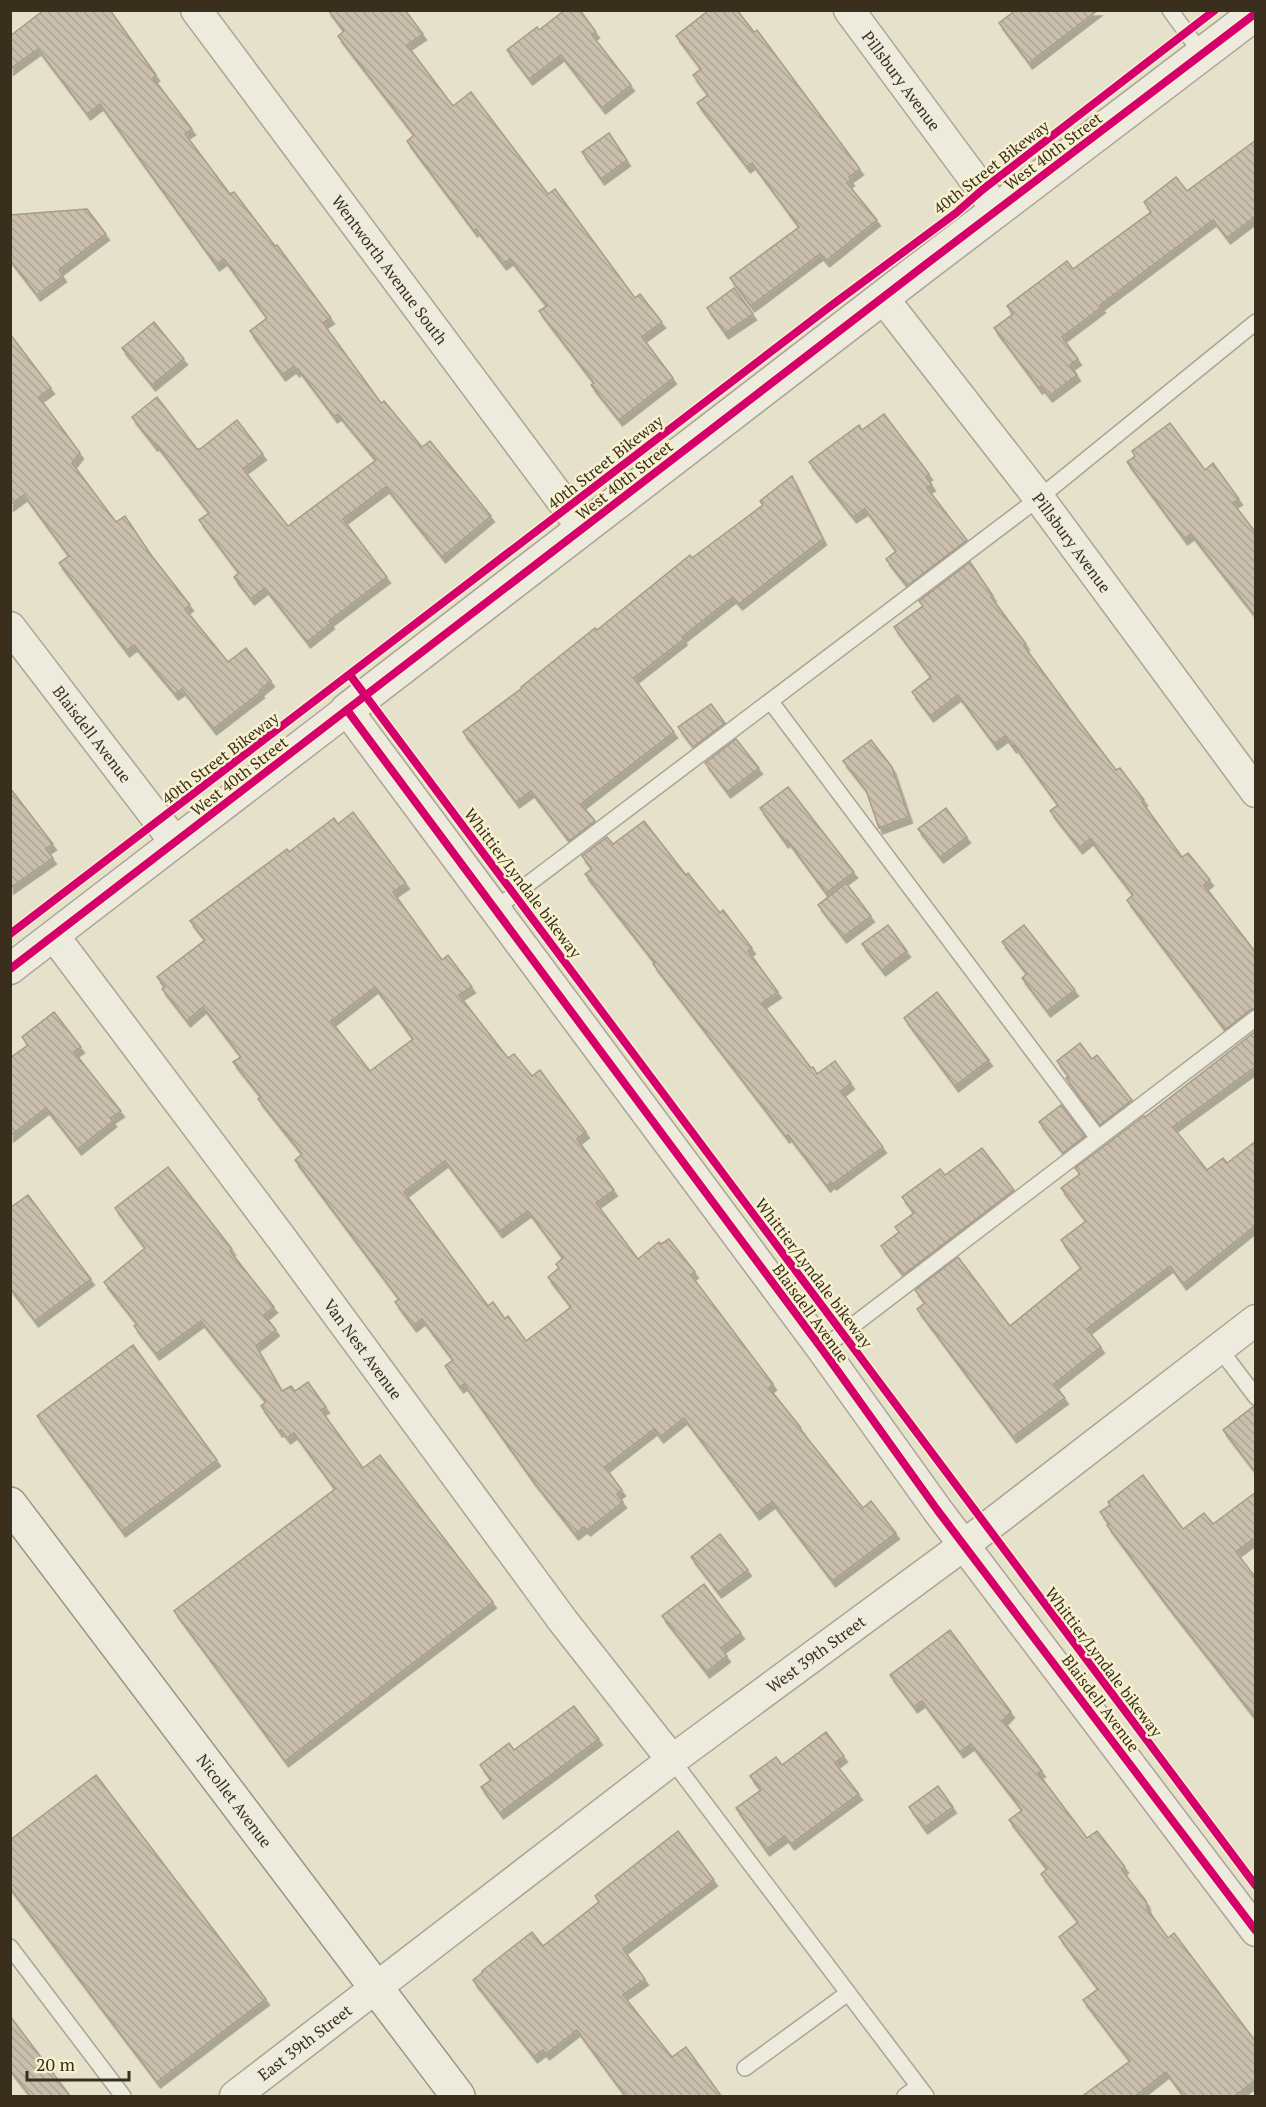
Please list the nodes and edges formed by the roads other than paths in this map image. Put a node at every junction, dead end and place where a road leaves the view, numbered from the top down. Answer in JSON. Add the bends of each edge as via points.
{"nodes":[{"id":1,"x":196,"y":10,"type":"edge"},
{"id":2,"x":849,"y":10,"type":"edge"},
{"id":3,"x":1170,"y":10,"type":"edge"},
{"id":4,"x":1256,"y":13,"type":"edge"},
{"id":5,"x":1202,"y":54,"type":"junction"},
{"id":6,"x":997,"y":210,"type":"junction"},
{"id":7,"x":883,"y":298,"type":"junction"},
{"id":8,"x":1256,"y":322,"type":"edge"},
{"id":9,"x":1039,"y":498,"type":"junction"},
{"id":10,"x":583,"y":529,"type":"junction"},
{"id":11,"x":10,"y":627,"type":"edge"},
{"id":12,"x":771,"y":702,"type":"junction"},
{"id":13,"x":347,"y":710,"type":"junction"},
{"id":14,"x":1256,"y":792,"type":"edge"},
{"id":15,"x":175,"y":842,"type":"junction"},
{"id":16,"x":495,"y":909,"type":"junction"},
{"id":17,"x":54,"y":936,"type":"junction"},
{"id":18,"x":10,"y":969,"type":"edge"},
{"id":19,"x":1256,"y":1018,"type":"edge"},
{"id":20,"x":1098,"y":1138,"type":"junction"},
{"id":21,"x":1256,"y":1320,"type":"edge"},
{"id":22,"x":1219,"y":1348,"type":"junction"},
{"id":23,"x":822,"y":1349,"type":"junction"},
{"id":24,"x":1256,"y":1397,"type":"edge"},
{"id":25,"x":10,"y":1504,"type":"edge"},
{"id":26,"x":964,"y":1545,"type":"junction"},
{"id":27,"x":672,"y":1760,"type":"junction"},
{"id":28,"x":1256,"y":1930,"type":"edge"},
{"id":29,"x":10,"y":1947,"type":"edge"},
{"id":30,"x":377,"y":1989,"type":"junction"},
{"id":31,"x":848,"y":1993,"type":"junction"},
{"id":32,"x":745,"y":2068,"type":"dead end"},
{"id":33,"x":922,"y":2092,"type":"edge"},
{"id":34,"x":123,"y":2097,"type":"edge"},
{"id":35,"x":236,"y":2097,"type":"edge"},
{"id":36,"x":458,"y":2097,"type":"edge"},
{"id":37,"x":905,"y":2097,"type":"edge"}],
"edges":[{"from":1,"to":10,"type":"street","name":"Wentworth Avenue South"},
{"from":2,"to":6,"type":"street","name":"Pillsbury Avenue"},
{"from":3,"to":5,"type":"lane"},
{"from":4,"to":5,"type":"street","name":"West 40th Street"},
{"from":5,"to":6,"type":"street","name":"West 40th Street"},
{"from":6,"to":7,"type":"street","name":"West 40th Street"},
{"from":7,"to":9,"type":"street","name":"Pillsbury Avenue"},
{"from":7,"to":10,"type":"street","name":"West 40th Street"},
{"from":8,"to":9,"type":"lane"},
{"from":9,"to":12,"type":"lane"},
{"from":9,"to":14,"type":"street","name":"Pillsbury Avenue"},
{"from":10,"to":13,"type":"street","name":"West 40th Street"},
{"from":11,"to":15,"type":"street","name":"Blaisdell Avenue"},
{"from":12,"to":16,"type":"lane"},
{"from":12,"to":20,"type":"lane"},
{"from":13,"to":15,"type":"street","name":"West 40th Street"},
{"from":13,"to":16,"type":"street","name":"Blaisdell Avenue"},
{"from":15,"to":17,"type":"street","name":"West 40th Street"},
{"from":16,"to":23,"type":"street","name":"Blaisdell Avenue"},
{"from":17,"to":18,"type":"street","name":"West 40th Street"},
{"from":17,"to":27,"type":"street","name":"Van Nest Avenue","via":[[563,1621]]},
{"from":19,"to":20,"type":"lane"},
{"from":20,"to":23,"type":"lane"},
{"from":21,"to":22,"type":"street","name":"West 39th Street"},
{"from":22,"to":24,"type":"lane"},
{"from":22,"to":26,"type":"street","name":"West 39th Street"},
{"from":23,"to":26,"type":"street","name":"Blaisdell Avenue"},
{"from":25,"to":30,"type":"street","name":"Nicollet Avenue"},
{"from":26,"to":27,"type":"street","name":"West 39th Street"},
{"from":26,"to":28,"type":"street","name":"Blaisdell Avenue"},
{"from":27,"to":30,"type":"street","name":"West 39th Street"},
{"from":27,"to":31,"type":"lane"},
{"from":29,"to":34,"type":"lane"},
{"from":30,"to":35,"type":"street","name":"East 39th Street"},
{"from":30,"to":36,"type":"street","name":"Nicollet Avenue"},
{"from":31,"to":32,"type":"lane"},
{"from":31,"to":33,"type":"lane"},
{"from":33,"to":37,"type":"lane"}]}
